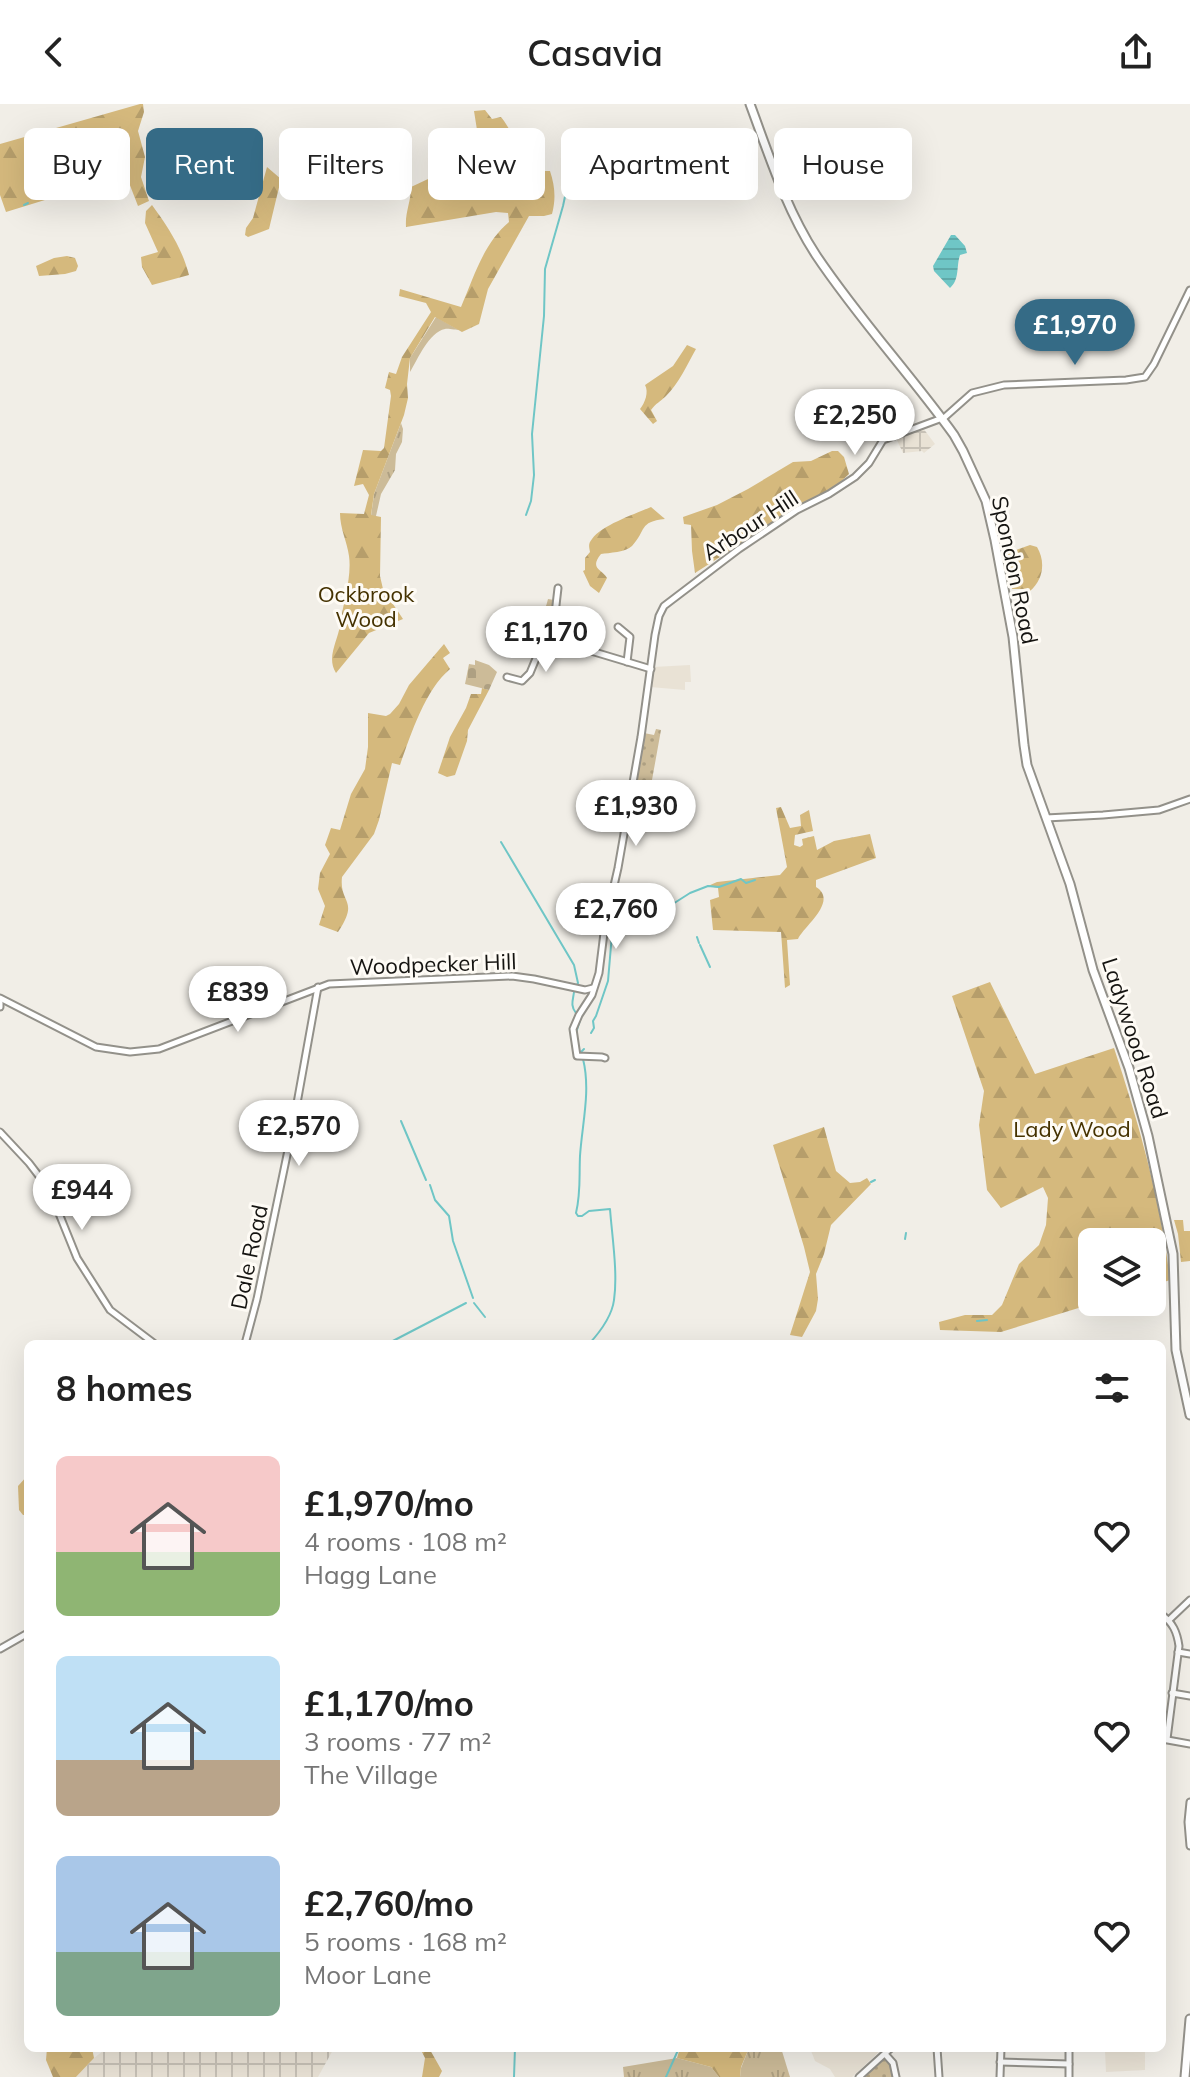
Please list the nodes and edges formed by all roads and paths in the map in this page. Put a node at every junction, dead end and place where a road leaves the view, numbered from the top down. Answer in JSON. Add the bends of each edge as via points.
{"nodes":[{"id":1,"x":750,"y":104,"type":"edge"},
{"id":2,"x":1190,"y":290,"type":"edge"},
{"id":3,"x":942,"y":419,"type":"junction"},
{"id":4,"x":558,"y":588,"type":"dead end"},
{"id":5,"x":618,"y":627,"type":"dead end"},
{"id":6,"x":553,"y":631,"type":"junction"},
{"id":7,"x":547,"y":640,"type":"junction"},
{"id":8,"x":561,"y":642,"type":"junction"},
{"id":9,"x":627,"y":662,"type":"junction"},
{"id":10,"x":651,"y":669,"type":"junction"},
{"id":11,"x":507,"y":677,"type":"dead end"},
{"id":12,"x":1190,"y":799,"type":"edge"},
{"id":13,"x":1045,"y":818,"type":"junction"},
{"id":14,"x":318,"y":987,"type":"junction"},
{"id":15,"x":594,"y":987,"type":"junction"},
{"id":16,"x":0,"y":1004,"type":"edge"},
{"id":17,"x":605,"y":1058,"type":"dead end"},
{"id":18,"x":0,"y":1132,"type":"edge"},
{"id":19,"x":149,"y":1340,"type":"edge"},
{"id":20,"x":246,"y":1340,"type":"edge"},
{"id":21,"x":1190,"y":1415,"type":"edge"},
{"id":22,"x":1190,"y":1600,"type":"edge"},
{"id":23,"x":1166,"y":1618,"type":"edge"},
{"id":24,"x":1169,"y":1620,"type":"junction"},
{"id":25,"x":24,"y":1635,"type":"edge"},
{"id":26,"x":0,"y":1649,"type":"edge"},
{"id":27,"x":1178,"y":1652,"type":"junction"},
{"id":28,"x":1190,"y":1654,"type":"edge"},
{"id":29,"x":1172,"y":1693,"type":"junction"},
{"id":30,"x":1190,"y":1696,"type":"edge"},
{"id":31,"x":1166,"y":1728,"type":"edge"},
{"id":32,"x":1166,"y":1739,"type":"edge"},
{"id":33,"x":1190,"y":1744,"type":"edge"},
{"id":34,"x":1190,"y":1802,"type":"edge"},
{"id":35,"x":1187,"y":1816,"type":"edge"},
{"id":36,"x":1190,"y":1846,"type":"edge"},
{"id":37,"x":1190,"y":2019,"type":"edge"},
{"id":38,"x":1189,"y":2029,"type":"edge"},
{"id":39,"x":937,"y":2052,"type":"edge"},
{"id":40,"x":1001,"y":2052,"type":"edge"},
{"id":41,"x":1069,"y":2052,"type":"edge"},
{"id":42,"x":885,"y":2054,"type":"joint"},
{"id":43,"x":1000,"y":2062,"type":"junction"},
{"id":44,"x":1069,"y":2064,"type":"junction"},
{"id":45,"x":859,"y":2077,"type":"edge"},
{"id":46,"x":896,"y":2077,"type":"edge"},
{"id":47,"x":939,"y":2077,"type":"edge"},
{"id":48,"x":1000,"y":2077,"type":"edge"},
{"id":49,"x":1069,"y":2077,"type":"edge"},
{"id":50,"x":1185,"y":2077,"type":"edge"}],
"edges":[{"from":1,"to":3,"type":"main road","name":"Spondon Road","via":[[787,200],[815,254]]},
{"from":2,"to":3,"type":"street","via":[[1145,377],[994,386],[972,393]]},
{"from":3,"to":10,"type":"street","name":"Arbour Hill","via":[[883,440],[855,477],[797,510],[667,603],[659,616]]},
{"from":3,"to":13,"type":"main road","name":"Spondon Road","via":[[986,501],[1013,637],[1027,765]]},
{"from":4,"to":6,"type":"street"},
{"from":5,"to":9,"type":"street","via":[[630,637]]},
{"from":6,"to":7,"type":"street"},
{"from":6,"to":8,"type":"street"},
{"from":7,"to":8,"type":"street"},
{"from":7,"to":11,"type":"street","via":[[523,681]]},
{"from":8,"to":9,"type":"street"},
{"from":9,"to":10,"type":"street"},
{"from":10,"to":15,"type":"street"},
{"from":12,"to":13,"type":"street","via":[[1159,810]]},
{"from":13,"to":21,"type":"main road","name":"Ladywood Road","via":[[1148,1136],[1173,1254],[1176,1350]]},
{"from":14,"to":15,"type":"street","name":"Woodpecker Hill","via":[[512,976],[585,990]]},
{"from":14,"to":16,"type":"street","name":"Woodpecker Hill","via":[[144,1052],[96,1047],[20,1008]]},
{"from":14,"to":20,"type":"street","name":"Dale Road"},
{"from":15,"to":17,"type":"street","via":[[573,1033],[577,1056]]},
{"from":18,"to":19,"type":"street","via":[[45,1184],[77,1258],[110,1310]]},
{"from":22,"to":24,"type":"street"},
{"from":23,"to":24,"type":"street"},
{"from":24,"to":27,"type":"street"},
{"from":25,"to":26,"type":"street"},
{"from":27,"to":28,"type":"street"},
{"from":27,"to":29,"type":"street"},
{"from":29,"to":30,"type":"street"},
{"from":29,"to":31,"type":"street"},
{"from":32,"to":33,"type":"street"},
{"from":34,"to":35,"type":"street"},
{"from":35,"to":36,"type":"street"},
{"from":37,"to":38,"type":"main road"},
{"from":38,"to":50,"type":"main road"},
{"from":39,"to":47,"type":"street"},
{"from":40,"to":43,"type":"street"},
{"from":41,"to":44,"type":"street"},
{"from":42,"to":45,"type":"street"},
{"from":42,"to":46,"type":"street"},
{"from":43,"to":44,"type":"street"},
{"from":43,"to":48,"type":"street"},
{"from":44,"to":49,"type":"street"}]}
